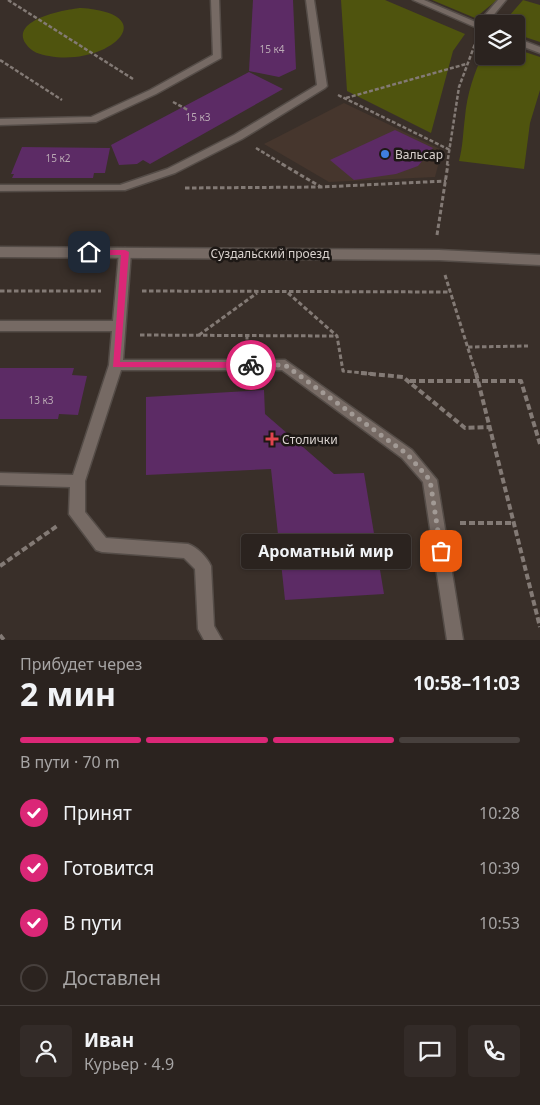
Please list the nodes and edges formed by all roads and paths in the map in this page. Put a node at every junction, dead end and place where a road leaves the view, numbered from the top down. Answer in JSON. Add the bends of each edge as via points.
{"nodes":[{"id":1,"x":8,"y":0,"type":"edge"},
{"id":2,"x":215,"y":0,"type":"edge"},
{"id":3,"x":310,"y":0,"type":"edge"},
{"id":4,"x":417,"y":0,"type":"edge"},
{"id":5,"x":502,"y":0,"type":"edge"},
{"id":6,"x":491,"y":15,"type":"edge"},
{"id":7,"x":475,"y":25,"type":"edge"},
{"id":8,"x":475,"y":44,"type":"edge"},
{"id":9,"x":525,"y":44,"type":"edge"},
{"id":10,"x":540,"y":50,"type":"edge"},
{"id":11,"x":0,"y":60,"type":"edge"},
{"id":12,"x":466,"y":64,"type":"junction"},
{"id":13,"x":322,"y":86,"type":"junction"},
{"id":14,"x":153,"y":92,"type":"junction"},
{"id":15,"x":346,"y":98,"type":"junction"},
{"id":16,"x":188,"y":110,"type":"dead end"},
{"id":17,"x":93,"y":120,"type":"junction"},
{"id":18,"x":0,"y":122,"type":"edge"},
{"id":19,"x":238,"y":137,"type":"junction"},
{"id":20,"x":450,"y":150,"type":"junction"},
{"id":21,"x":446,"y":181,"type":"junction"},
{"id":22,"x":322,"y":187,"type":"junction"},
{"id":23,"x":0,"y":188,"type":"edge"},
{"id":24,"x":178,"y":188,"type":"dead end"},
{"id":25,"x":437,"y":230,"type":"dead end"},
{"id":26,"x":0,"y":252,"type":"edge"},
{"id":27,"x":125,"y":252,"type":"junction"},
{"id":28,"x":540,"y":260,"type":"edge"},
{"id":29,"x":0,"y":291,"type":"edge"},
{"id":30,"x":122,"y":291,"type":"junction"},
{"id":31,"x":258,"y":292,"type":"junction"},
{"id":32,"x":288,"y":292,"type":"junction"},
{"id":33,"x":0,"y":326,"type":"edge"},
{"id":34,"x":118,"y":330,"type":"junction"},
{"id":35,"x":199,"y":335,"type":"junction"},
{"id":36,"x":337,"y":336,"type":"junction"},
{"id":37,"x":528,"y":346,"type":"dead end"},
{"id":38,"x":468,"y":347,"type":"junction"},
{"id":39,"x":116,"y":365,"type":"junction"},
{"id":40,"x":409,"y":381,"type":"junction"},
{"id":41,"x":479,"y":382,"type":"junction"},
{"id":42,"x":490,"y":427,"type":"junction"},
{"id":43,"x":540,"y":444,"type":"edge"},
{"id":44,"x":0,"y":479,"type":"edge"},
{"id":45,"x":78,"y":481,"type":"junction"},
{"id":46,"x":77,"y":514,"type":"junction"},
{"id":47,"x":0,"y":566,"type":"edge"},
{"id":48,"x":540,"y":627,"type":"edge"},
{"id":49,"x":0,"y":635,"type":"edge"},
{"id":50,"x":4,"y":640,"type":"edge"},
{"id":51,"x":214,"y":640,"type":"edge"},
{"id":52,"x":455,"y":640,"type":"edge"}],
"edges":[{"from":1,"to":14,"type":"path"},
{"from":2,"to":14,"type":"lane","via":[[218,56]]},
{"from":3,"to":13,"type":"lane"},
{"from":4,"to":7,"type":"lane"},
{"from":5,"to":6,"type":"lane"},
{"from":8,"to":12,"type":"path"},
{"from":9,"to":10,"type":"lane"},
{"from":11,"to":17,"type":"path"},
{"from":12,"to":15,"type":"path"},
{"from":12,"to":20,"type":"path","via":[[459,87]]},
{"from":13,"to":15,"type":"path"},
{"from":13,"to":19,"type":"lane"},
{"from":14,"to":16,"type":"path"},
{"from":14,"to":17,"type":"lane"},
{"from":15,"to":20,"type":"path"},
{"from":17,"to":18,"type":"lane"},
{"from":19,"to":22,"type":"path"},
{"from":19,"to":23,"type":"lane","via":[[171,171],[121,188]]},
{"from":20,"to":21,"type":"path"},
{"from":21,"to":22,"type":"path"},
{"from":21,"to":25,"type":"path"},
{"from":22,"to":24,"type":"path"},
{"from":26,"to":27,"type":"street","name":"Суздальский проезд"},
{"from":27,"to":28,"type":"street","name":"Суздальский проезд","via":[[439,254]]},
{"from":27,"to":30,"type":"lane"},
{"from":29,"to":30,"type":"path"},
{"from":30,"to":31,"type":"path"},
{"from":30,"to":34,"type":"lane"},
{"from":31,"to":32,"type":"path"},
{"from":31,"to":35,"type":"path"},
{"from":32,"to":36,"type":"path"},
{"from":32,"to":38,"type":"path","via":[[449,292]]},
{"from":33,"to":34,"type":"lane"},
{"from":34,"to":35,"type":"path"},
{"from":34,"to":39,"type":"lane"},
{"from":35,"to":36,"type":"path"},
{"from":36,"to":40,"type":"path","via":[[343,371],[403,376]]},
{"from":37,"to":38,"type":"path"},
{"from":38,"to":41,"type":"path"},
{"from":39,"to":45,"type":"lane"},
{"from":39,"to":52,"type":"lane","via":[[285,365],[407,454],[430,480]]},
{"from":40,"to":41,"type":"path"},
{"from":40,"to":42,"type":"path","via":[[465,428]]},
{"from":41,"to":42,"type":"path"},
{"from":41,"to":43,"type":"path","via":[[521,381]]},
{"from":42,"to":48,"type":"path"},
{"from":44,"to":45,"type":"lane"},
{"from":45,"to":46,"type":"lane"},
{"from":46,"to":47,"type":"path"},
{"from":46,"to":51,"type":"lane","via":[[102,545],[188,550],[203,566],[206,629]]},
{"from":49,"to":50,"type":"path"}]}
